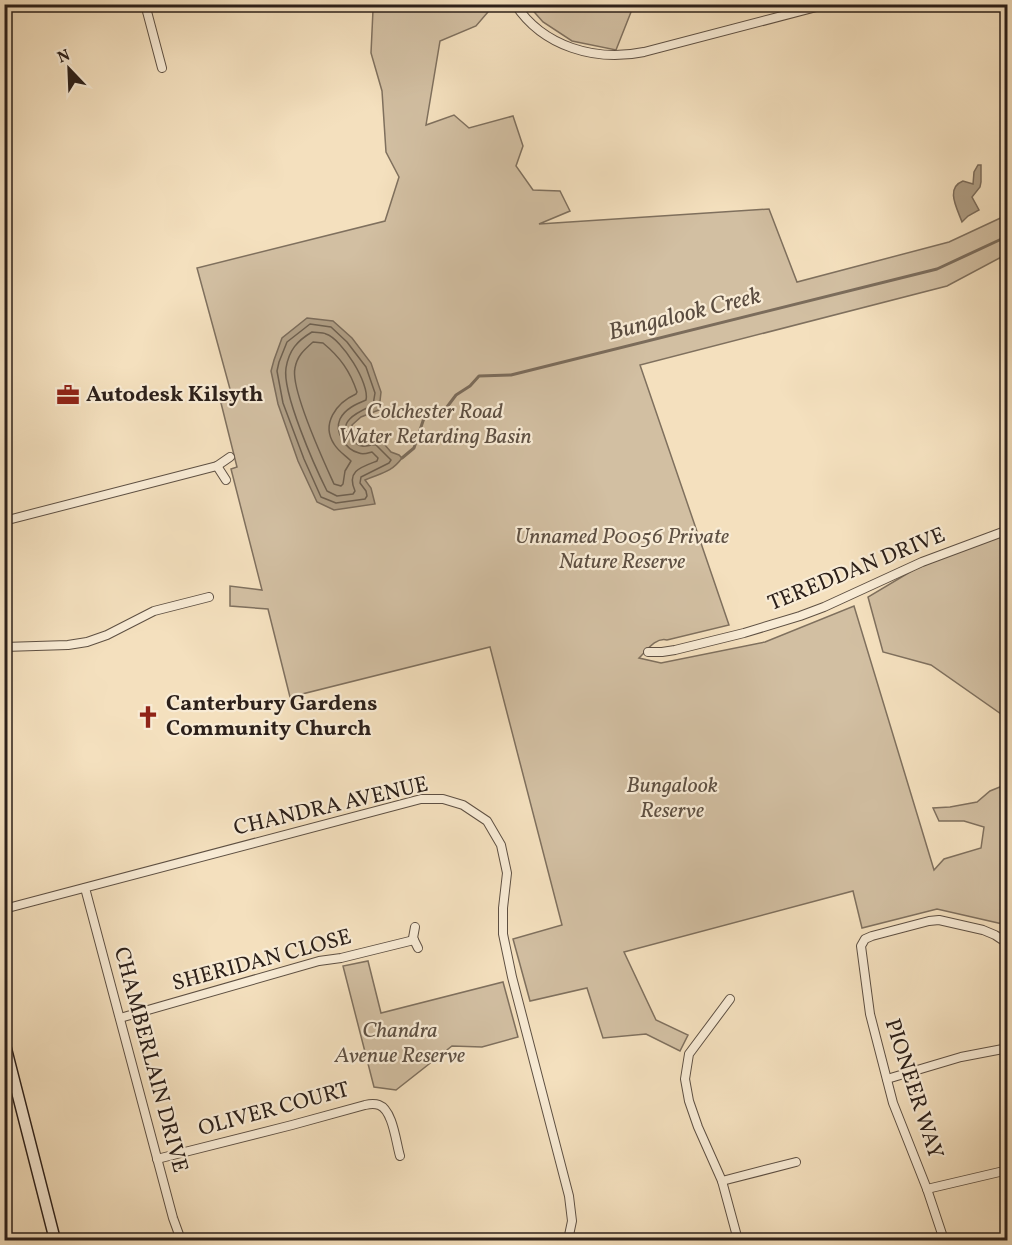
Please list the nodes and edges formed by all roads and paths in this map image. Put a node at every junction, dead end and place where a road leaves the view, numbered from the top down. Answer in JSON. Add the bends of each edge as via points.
{"nodes":[{"id":1,"x":145,"y":4,"type":"edge"},
{"id":2,"x":515,"y":4,"type":"edge"},
{"id":3,"x":828,"y":4,"type":"edge"},
{"id":4,"x":162,"y":68,"type":"dead end"},
{"id":5,"x":230,"y":457,"type":"dead end"},
{"id":6,"x":217,"y":466,"type":"junction"},
{"id":7,"x":226,"y":480,"type":"dead end"},
{"id":8,"x":4,"y":521,"type":"edge"},
{"id":9,"x":1008,"y":530,"type":"edge"},
{"id":10,"x":209,"y":597,"type":"dead end"},
{"id":11,"x":4,"y":647,"type":"edge"},
{"id":12,"x":648,"y":652,"type":"dead end"},
{"id":13,"x":85,"y":888,"type":"junction"},
{"id":14,"x":4,"y":909,"type":"edge"},
{"id":15,"x":416,"y":927,"type":"dead end"},
{"id":16,"x":1004,"y":941,"type":"dead end"},
{"id":17,"x":730,"y":999,"type":"dead end"},
{"id":18,"x":120,"y":1018,"type":"junction"},
{"id":19,"x":4,"y":1041,"type":"edge"},
{"id":20,"x":1008,"y":1048,"type":"edge"},
{"id":21,"x":7,"y":1061,"type":"edge"},
{"id":22,"x":887,"y":1079,"type":"junction"},
{"id":23,"x":400,"y":1156,"type":"dead end"},
{"id":24,"x":158,"y":1159,"type":"junction"},
{"id":25,"x":796,"y":1162,"type":"dead end"},
{"id":26,"x":1008,"y":1170,"type":"edge"},
{"id":27,"x":722,"y":1181,"type":"junction"},
{"id":28,"x":927,"y":1189,"type":"junction"},
{"id":29,"x":56,"y":1240,"type":"edge"},
{"id":30,"x":181,"y":1240,"type":"edge"},
{"id":31,"x":568,"y":1240,"type":"edge"},
{"id":32,"x":738,"y":1240,"type":"edge"},
{"id":33,"x":944,"y":1240,"type":"edge"}],
"edges":[{"from":1,"to":4,"type":"street"},
{"from":2,"to":3,"type":"street","via":[[550,39],[580,51],[616,56]]},
{"from":5,"to":6,"type":"street"},
{"from":6,"to":7,"type":"street"},
{"from":6,"to":8,"type":"street"},
{"from":9,"to":12,"type":"street","name":"TEREDDAN DRIVE","via":[[922,562],[791,619],[675,650]]},
{"from":10,"to":11,"type":"street","via":[[154,611],[87,642]]},
{"from":13,"to":14,"type":"street","name":"CHANDRA AVENUE"},
{"from":13,"to":18,"type":"street","name":"CHAMBERLAIN DRIVE"},
{"from":13,"to":31,"type":"street","name":"CHANDRA AVENUE","via":[[421,799],[444,799],[476,813],[495,833],[505,859],[502,934],[569,1196],[572,1221]]},
{"from":15,"to":18,"type":"street","name":"SHERIDAN CLOSE","via":[[416,944],[319,961]]},
{"from":16,"to":22,"type":"street","name":"PIONEER WAY","via":[[983,930],[939,920],[865,939],[861,946],[870,1014]]},
{"from":17,"to":27,"type":"street","via":[[689,1054],[684,1079],[698,1127]]},
{"from":18,"to":24,"type":"street","name":"CHAMBERLAIN DRIVE"},
{"from":19,"to":21,"type":"main road"},
{"from":20,"to":22,"type":"street","via":[[961,1056]]},
{"from":21,"to":29,"type":"main road"},
{"from":22,"to":28,"type":"street","name":"PIONEER WAY"},
{"from":23,"to":24,"type":"street","name":"OLIVER COURT","via":[[388,1113],[371,1104]]},
{"from":24,"to":30,"type":"street","name":"CHAMBERLAIN DRIVE"},
{"from":25,"to":27,"type":"street"},
{"from":26,"to":28,"type":"street"},
{"from":27,"to":32,"type":"street"},
{"from":28,"to":33,"type":"street","name":"PIONEER WAY"}]}
